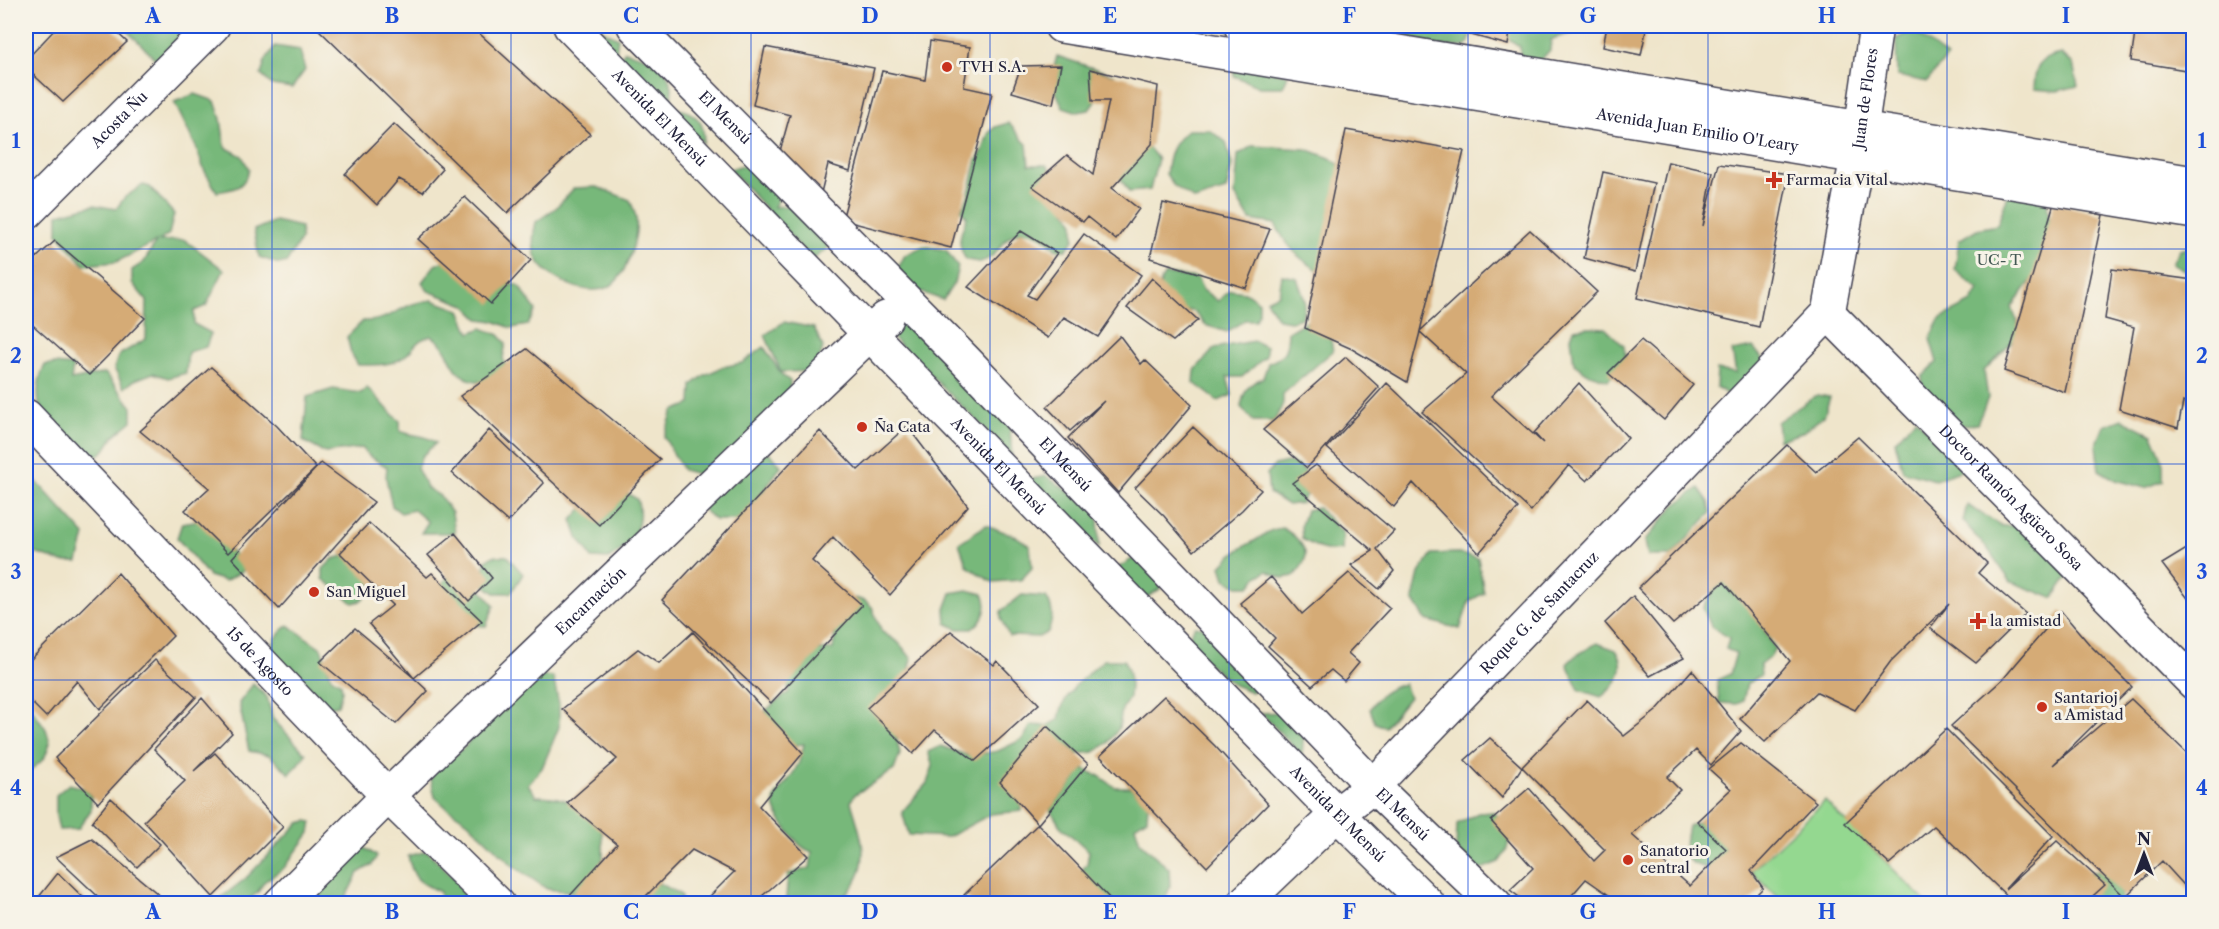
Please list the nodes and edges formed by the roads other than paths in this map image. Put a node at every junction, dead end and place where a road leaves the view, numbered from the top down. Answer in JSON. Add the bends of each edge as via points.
{"nodes":[{"id":1,"x":213,"y":26,"type":"edge"},
{"id":2,"x":570,"y":26,"type":"edge"},
{"id":3,"x":634,"y":26,"type":"edge"},
{"id":4,"x":1061,"y":26,"type":"edge"},
{"id":5,"x":1239,"y":26,"type":"edge"},
{"id":6,"x":1876,"y":26,"type":"edge"},
{"id":7,"x":1202,"y":36,"type":"edge"},
{"id":8,"x":1859,"y":143,"type":"junction"},
{"id":9,"x":2193,"y":183,"type":"edge"},
{"id":10,"x":2193,"y":212,"type":"edge"},
{"id":11,"x":26,"y":213,"type":"edge"},
{"id":12,"x":905,"y":301,"type":"junction"},
{"id":13,"x":1828,"y":314,"type":"junction"},
{"id":14,"x":870,"y":332,"type":"junction"},
{"id":15,"x":26,"y":416,"type":"edge"},
{"id":16,"x":2193,"y":683,"type":"edge"},
{"id":17,"x":1373,"y":786,"type":"junction"},
{"id":18,"x":388,"y":796,"type":"junction"},
{"id":19,"x":1336,"y":814,"type":"junction"},
{"id":20,"x":280,"y":903,"type":"edge"},
{"id":21,"x":498,"y":903,"type":"edge"},
{"id":22,"x":1243,"y":903,"type":"edge"},
{"id":23,"x":1428,"y":903,"type":"edge"},
{"id":24,"x":1495,"y":903,"type":"edge"}],
"edges":[{"from":1,"to":11,"type":"street","name":"Acosta Ñu"},
{"from":2,"to":14,"type":"street","name":"Avenida El Mensú"},
{"from":3,"to":12,"type":"street","name":"El Mensú"},
{"from":4,"to":7,"type":"street","name":"Avenida Juan Emilio O'Leary"},
{"from":5,"to":7,"type":"street","name":"Avenida Juan Emilio O'Leary"},
{"from":5,"to":8,"type":"street","name":"Avenida Juan Emilio O'Leary"},
{"from":6,"to":8,"type":"street","name":"Juan de Flores"},
{"from":7,"to":8,"type":"street","name":"Avenida Juan Emilio O'Leary"},
{"from":8,"to":9,"type":"street","name":"Avenida Juan Emilio O'Leary"},
{"from":8,"to":10,"type":"street","name":"Avenida Juan Emilio O'Leary"},
{"from":8,"to":13,"type":"street","name":"Juan de Flores"},
{"from":12,"to":14,"type":"street","name":"Encarnación"},
{"from":12,"to":17,"type":"street","name":"El Mensú"},
{"from":13,"to":16,"type":"street","name":"Doctor Ramón Agüero Sosa"},
{"from":13,"to":17,"type":"street","name":"Roque G. de Santacruz"},
{"from":14,"to":18,"type":"street","name":"Encarnación"},
{"from":14,"to":19,"type":"street","name":"Avenida El Mensú"},
{"from":15,"to":18,"type":"street","name":"15 de Agosto"},
{"from":17,"to":19,"type":"street","name":"Roque G. de Santacruz"},
{"from":17,"to":24,"type":"street","name":"El Mensú"},
{"from":18,"to":20,"type":"street","name":"Encarnación"},
{"from":18,"to":21,"type":"street","name":"15 de Agosto"},
{"from":19,"to":22,"type":"street","name":"Roque G. de Santacruz"},
{"from":19,"to":23,"type":"street","name":"Avenida El Mensú"}]}
